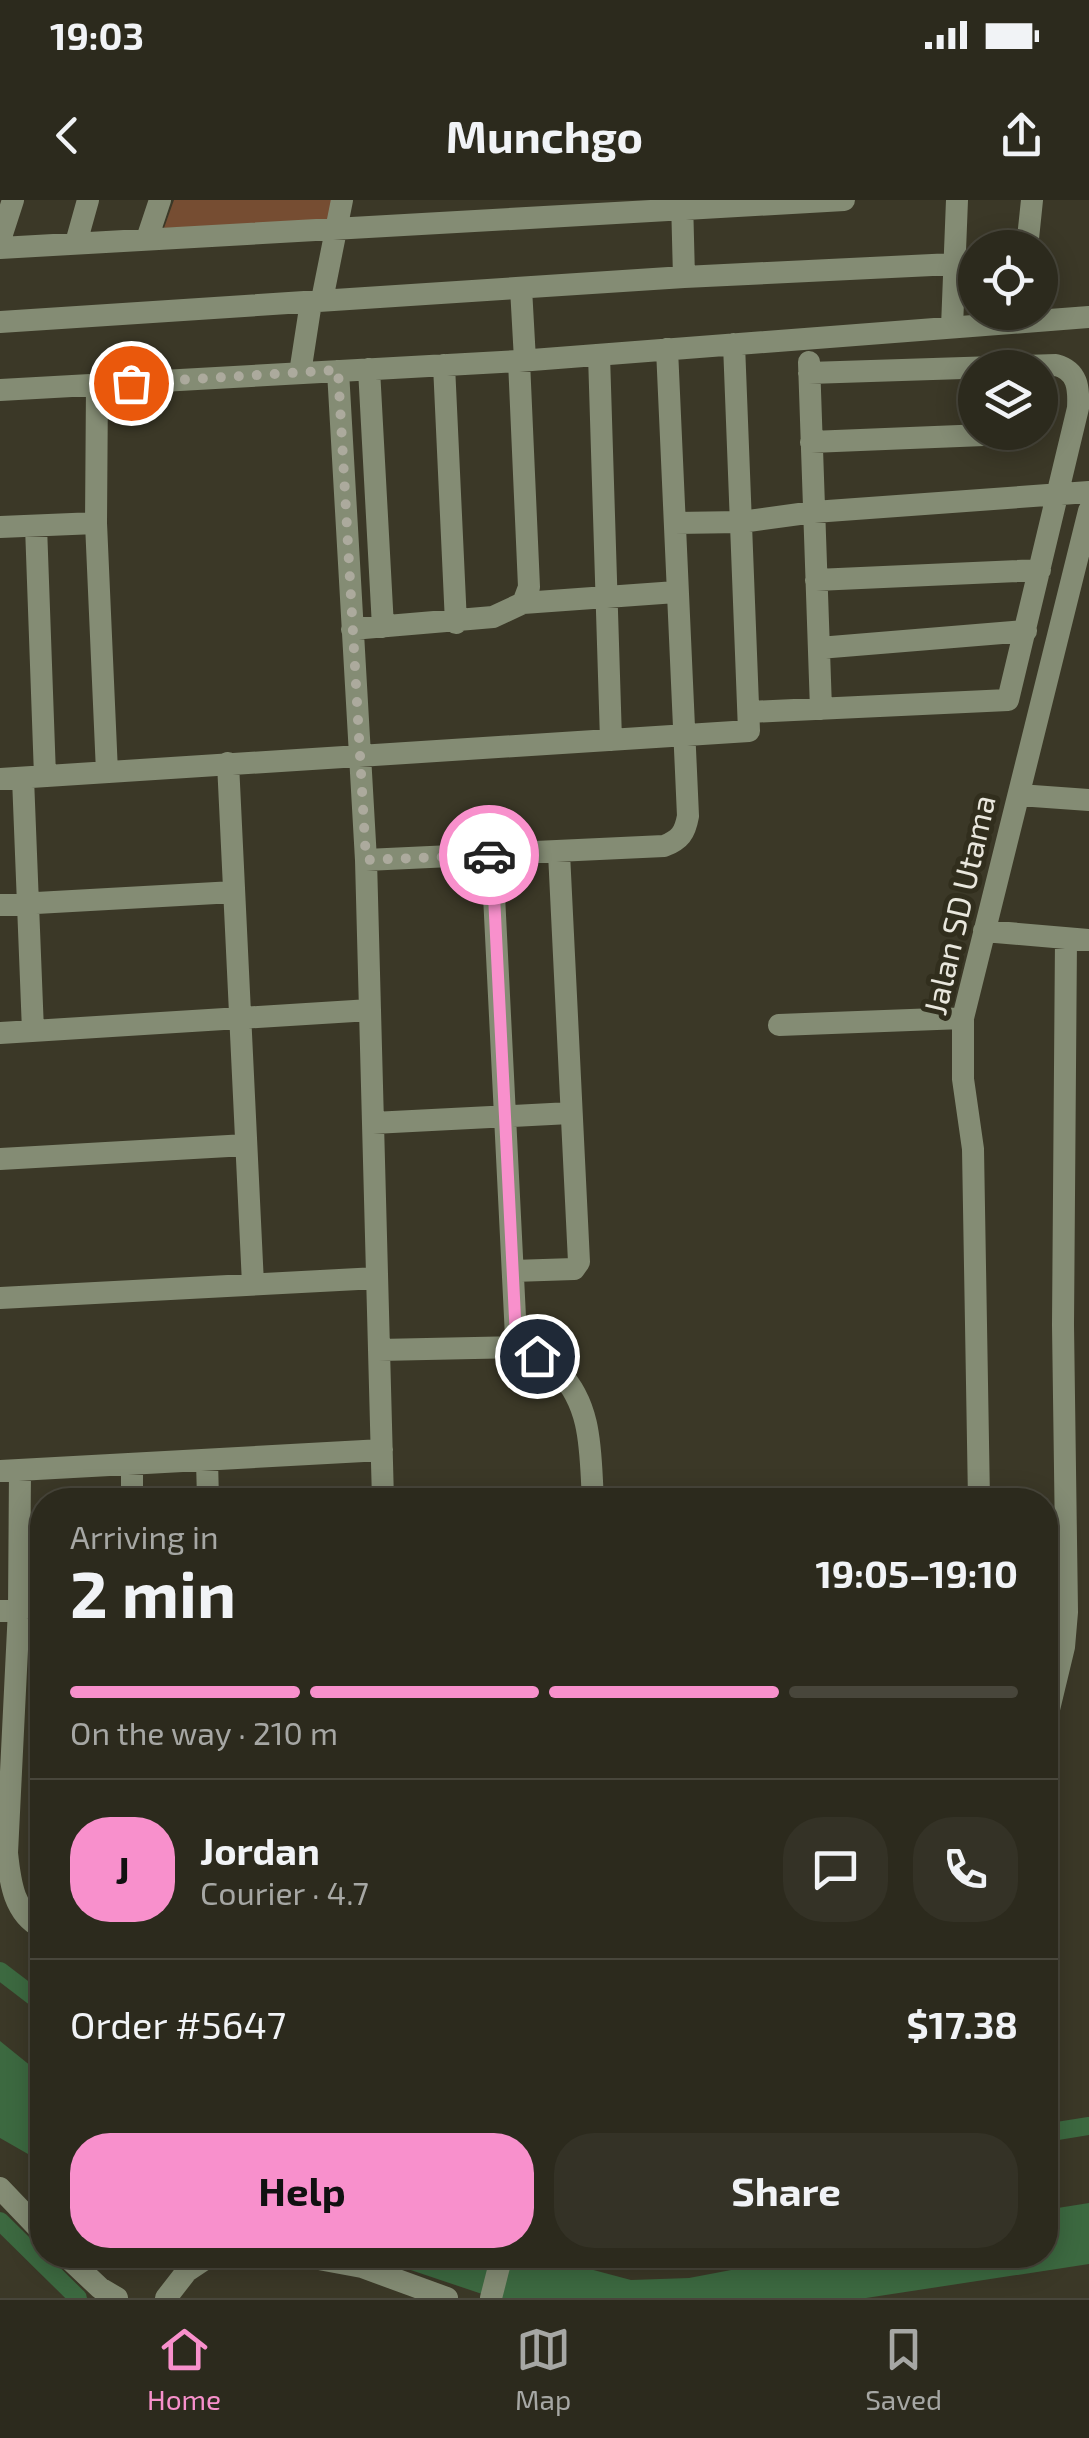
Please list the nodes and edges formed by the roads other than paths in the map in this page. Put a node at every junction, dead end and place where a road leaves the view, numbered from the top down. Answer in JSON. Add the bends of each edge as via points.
{"nodes":[{"id":1,"x":13,"y":200,"type":"edge"},
{"id":2,"x":88,"y":200,"type":"edge"},
{"id":3,"x":160,"y":200,"type":"edge"},
{"id":4,"x":342,"y":200,"type":"edge"},
{"id":5,"x":958,"y":200,"type":"edge"},
{"id":6,"x":1032,"y":200,"type":"edge"},
{"id":7,"x":828,"y":201,"type":"edge"},
{"id":8,"x":751,"y":203,"type":"edge"},
{"id":9,"x":682,"y":205,"type":"edge"},
{"id":10,"x":336,"y":230,"type":"junction"},
{"id":11,"x":1030,"y":230,"type":"edge"},
{"id":12,"x":0,"y":240,"type":"edge"},
{"id":13,"x":147,"y":240,"type":"junction"},
{"id":14,"x":76,"y":243,"type":"junction"},
{"id":15,"x":0,"y":248,"type":"edge"},
{"id":16,"x":953,"y":264,"type":"junction"},
{"id":17,"x":684,"y":278,"type":"junction"},
{"id":18,"x":521,"y":288,"type":"junction"},
{"id":19,"x":316,"y":301,"type":"junction"},
{"id":20,"x":1058,"y":316,"type":"edge"},
{"id":21,"x":1089,"y":316,"type":"edge"},
{"id":22,"x":0,"y":322,"type":"edge"},
{"id":23,"x":958,"y":326,"type":"edge"},
{"id":24,"x":952,"y":327,"type":"junction"},
{"id":25,"x":808,"y":338,"type":"junction"},
{"id":26,"x":734,"y":344,"type":"junction"},
{"id":27,"x":667,"y":349,"type":"junction"},
{"id":28,"x":599,"y":354,"type":"junction"},
{"id":29,"x":522,"y":360,"type":"junction"},
{"id":30,"x":444,"y":365,"type":"junction"},
{"id":31,"x":369,"y":369,"type":"junction"},
{"id":32,"x":338,"y":370,"type":"junction"},
{"id":33,"x":300,"y":373,"type":"junction"},
{"id":34,"x":809,"y":373,"type":"junction"},
{"id":35,"x":97,"y":385,"type":"junction"},
{"id":36,"x":0,"y":390,"type":"edge"},
{"id":37,"x":958,"y":436,"type":"edge"},
{"id":38,"x":811,"y":442,"type":"junction"},
{"id":39,"x":1089,"y":492,"type":"edge"},
{"id":40,"x":1058,"y":494,"type":"junction"},
{"id":41,"x":1089,"y":511,"type":"edge"},
{"id":42,"x":814,"y":512,"type":"junction"},
{"id":43,"x":741,"y":522,"type":"junction"},
{"id":44,"x":96,"y":523,"type":"junction"},
{"id":45,"x":675,"y":523,"type":"junction"},
{"id":46,"x":36,"y":526,"type":"junction"},
{"id":47,"x":0,"y":528,"type":"edge"},
{"id":48,"x":1040,"y":570,"type":"junction"},
{"id":49,"x":816,"y":580,"type":"junction"},
{"id":50,"x":676,"y":592,"type":"junction"},
{"id":51,"x":607,"y":596,"type":"junction"},
{"id":52,"x":524,"y":602,"type":"junction"},
{"id":53,"x":456,"y":622,"type":"junction"},
{"id":54,"x":383,"y":628,"type":"junction"},
{"id":55,"x":352,"y":630,"type":"junction"},
{"id":56,"x":1026,"y":631,"type":"junction"},
{"id":57,"x":819,"y":648,"type":"junction"},
{"id":58,"x":821,"y":709,"type":"junction"},
{"id":59,"x":749,"y":722,"type":"junction"},
{"id":60,"x":682,"y":735,"type":"junction"},
{"id":61,"x":611,"y":740,"type":"junction"},
{"id":62,"x":361,"y":754,"type":"junction"},
{"id":63,"x":228,"y":763,"type":"junction"},
{"id":64,"x":108,"y":772,"type":"junction"},
{"id":65,"x":23,"y":778,"type":"edge"},
{"id":66,"x":1019,"y":796,"type":"junction"},
{"id":67,"x":1089,"y":800,"type":"edge"},
{"id":68,"x":560,"y":853,"type":"junction"},
{"id":69,"x":492,"y":855,"type":"junction"},
{"id":70,"x":366,"y":860,"type":"junction"},
{"id":71,"x":234,"y":892,"type":"junction"},
{"id":72,"x":26,"y":903,"type":"junction"},
{"id":73,"x":0,"y":905,"type":"edge"},
{"id":74,"x":984,"y":931,"type":"junction"},
{"id":75,"x":1078,"y":939,"type":"edge"},
{"id":76,"x":370,"y":1010,"type":"junction"},
{"id":77,"x":964,"y":1018,"type":"junction"},
{"id":78,"x":240,"y":1019,"type":"junction"},
{"id":79,"x":779,"y":1025,"type":"dead end"},
{"id":80,"x":33,"y":1031,"type":"junction"},
{"id":81,"x":0,"y":1033,"type":"edge"},
{"id":82,"x":570,"y":1113,"type":"junction"},
{"id":83,"x":505,"y":1116,"type":"junction"},
{"id":84,"x":373,"y":1123,"type":"junction"},
{"id":85,"x":246,"y":1145,"type":"junction"},
{"id":86,"x":0,"y":1159,"type":"edge"},
{"id":87,"x":512,"y":1271,"type":"junction"},
{"id":88,"x":377,"y":1278,"type":"junction"},
{"id":89,"x":253,"y":1284,"type":"junction"},
{"id":90,"x":0,"y":1298,"type":"edge"},
{"id":91,"x":521,"y":1347,"type":"junction"},
{"id":92,"x":379,"y":1350,"type":"junction"},
{"id":93,"x":382,"y":1450,"type":"junction"},
{"id":94,"x":207,"y":1460,"type":"junction"},
{"id":95,"x":132,"y":1464,"type":"junction"},
{"id":96,"x":10,"y":1471,"type":"edge"},
{"id":97,"x":132,"y":1488,"type":"edge"},
{"id":98,"x":208,"y":1488,"type":"edge"},
{"id":99,"x":383,"y":1488,"type":"edge"},
{"id":100,"x":593,"y":1488,"type":"edge"},
{"id":101,"x":979,"y":1488,"type":"edge"},
{"id":102,"x":21,"y":1609,"type":"edge"},
{"id":103,"x":1058,"y":1673,"type":"edge"},
{"id":104,"x":30,"y":1918,"type":"edge"},
{"id":105,"x":0,"y":2188,"type":"edge"},
{"id":106,"x":30,"y":2219,"type":"edge"},
{"id":107,"x":79,"y":2268,"type":"edge"},
{"id":108,"x":189,"y":2268,"type":"edge"},
{"id":109,"x":367,"y":2268,"type":"edge"},
{"id":110,"x":498,"y":2268,"type":"edge"},
{"id":111,"x":117,"y":2298,"type":"edge"},
{"id":112,"x":166,"y":2298,"type":"edge"},
{"id":113,"x":448,"y":2298,"type":"edge"},
{"id":114,"x":490,"y":2298,"type":"edge"}],
"edges":[{"from":1,"to":12,"type":"street"},
{"from":2,"to":14,"type":"street"},
{"from":3,"to":13,"type":"street"},
{"from":4,"to":10,"type":"street"},
{"from":5,"to":16,"type":"street"},
{"from":6,"to":11,"type":"street"},
{"from":7,"to":8,"type":"street"},
{"from":8,"to":9,"type":"street"},
{"from":9,"to":10,"type":"street"},
{"from":9,"to":17,"type":"street"},
{"from":10,"to":13,"type":"street"},
{"from":10,"to":19,"type":"street"},
{"from":13,"to":14,"type":"street"},
{"from":14,"to":15,"type":"street"},
{"from":16,"to":17,"type":"street"},
{"from":16,"to":24,"type":"street"},
{"from":17,"to":18,"type":"street"},
{"from":18,"to":19,"type":"street"},
{"from":18,"to":29,"type":"street"},
{"from":19,"to":22,"type":"street"},
{"from":19,"to":33,"type":"street"},
{"from":20,"to":21,"type":"street"},
{"from":23,"to":24,"type":"street"},
{"from":24,"to":25,"type":"street"},
{"from":25,"to":26,"type":"street"},
{"from":25,"to":34,"type":"street"},
{"from":26,"to":27,"type":"street"},
{"from":26,"to":43,"type":"street"},
{"from":27,"to":28,"type":"street"},
{"from":27,"to":45,"type":"street"},
{"from":28,"to":29,"type":"street"},
{"from":28,"to":51,"type":"street"},
{"from":29,"to":30,"type":"street"},
{"from":29,"to":52,"type":"street","via":[[530,586]]},
{"from":30,"to":31,"type":"street"},
{"from":30,"to":53,"type":"street"},
{"from":31,"to":32,"type":"street"},
{"from":31,"to":54,"type":"street"},
{"from":32,"to":33,"type":"street"},
{"from":32,"to":55,"type":"street"},
{"from":33,"to":35,"type":"street"},
{"from":34,"to":38,"type":"street"},
{"from":34,"to":40,"type":"street","via":[[1065,368],[1077,383],[1078,408]]},
{"from":35,"to":36,"type":"street"},
{"from":35,"to":44,"type":"street"},
{"from":37,"to":38,"type":"street"},
{"from":38,"to":42,"type":"street"},
{"from":39,"to":40,"type":"street"},
{"from":40,"to":42,"type":"street"},
{"from":40,"to":48,"type":"street"},
{"from":41,"to":66,"type":"street","name":"Jalan SD Utama"},
{"from":42,"to":43,"type":"street"},
{"from":42,"to":49,"type":"street"},
{"from":43,"to":45,"type":"street"},
{"from":43,"to":59,"type":"street"},
{"from":44,"to":46,"type":"street"},
{"from":44,"to":64,"type":"street"},
{"from":45,"to":50,"type":"street"},
{"from":46,"to":47,"type":"street"},
{"from":46,"to":65,"type":"street"},
{"from":48,"to":49,"type":"street"},
{"from":48,"to":56,"type":"street"},
{"from":49,"to":57,"type":"street"},
{"from":50,"to":51,"type":"street"},
{"from":50,"to":60,"type":"street"},
{"from":51,"to":52,"type":"street"},
{"from":51,"to":61,"type":"street"},
{"from":52,"to":53,"type":"street","via":[[493,617]]},
{"from":53,"to":54,"type":"street"},
{"from":54,"to":55,"type":"street"},
{"from":55,"to":62,"type":"street"},
{"from":56,"to":57,"type":"street"},
{"from":56,"to":58,"type":"street","via":[[1008,700]]},
{"from":57,"to":58,"type":"street"},
{"from":58,"to":59,"type":"street"},
{"from":59,"to":60,"type":"street"},
{"from":60,"to":61,"type":"street"},
{"from":60,"to":68,"type":"street","via":[[688,816],[677,842]]},
{"from":61,"to":62,"type":"street"},
{"from":62,"to":63,"type":"street"},
{"from":62,"to":70,"type":"street"},
{"from":63,"to":64,"type":"street"},
{"from":63,"to":71,"type":"street"},
{"from":64,"to":65,"type":"street"},
{"from":65,"to":72,"type":"street"},
{"from":66,"to":67,"type":"street"},
{"from":66,"to":74,"type":"street","name":"Jalan SD Utama"},
{"from":68,"to":69,"type":"street"},
{"from":68,"to":82,"type":"street"},
{"from":69,"to":70,"type":"street"},
{"from":69,"to":83,"type":"street"},
{"from":70,"to":76,"type":"street"},
{"from":71,"to":72,"type":"street"},
{"from":71,"to":78,"type":"street"},
{"from":72,"to":73,"type":"street"},
{"from":72,"to":80,"type":"street"},
{"from":74,"to":75,"type":"street"},
{"from":74,"to":77,"type":"street","name":"Jalan SD Utama"},
{"from":75,"to":103,"type":"street","via":[[1062,1325],[1067,1612]]},
{"from":76,"to":78,"type":"street"},
{"from":76,"to":84,"type":"street"},
{"from":77,"to":79,"type":"street"},
{"from":77,"to":101,"type":"street","name":"Jalan SD Utama","via":[[974,1149]]},
{"from":78,"to":80,"type":"street"},
{"from":78,"to":85,"type":"street"},
{"from":80,"to":81,"type":"street"},
{"from":82,"to":83,"type":"street"},
{"from":82,"to":87,"type":"street","via":[[580,1254],[574,1268]]},
{"from":83,"to":84,"type":"street"},
{"from":83,"to":87,"type":"street"},
{"from":84,"to":88,"type":"street"},
{"from":85,"to":86,"type":"street"},
{"from":85,"to":89,"type":"street"},
{"from":87,"to":91,"type":"street"},
{"from":88,"to":89,"type":"street"},
{"from":88,"to":92,"type":"street"},
{"from":89,"to":90,"type":"street"},
{"from":91,"to":92,"type":"street"},
{"from":91,"to":100,"type":"street","via":[[558,1372],[586,1415]]},
{"from":92,"to":93,"type":"street"},
{"from":93,"to":94,"type":"street"},
{"from":93,"to":99,"type":"street"},
{"from":94,"to":95,"type":"street"},
{"from":94,"to":98,"type":"street"},
{"from":95,"to":96,"type":"street"},
{"from":95,"to":97,"type":"street"},
{"from":96,"to":102,"type":"street"},
{"from":102,"to":104,"type":"street","via":[[6,1853],[14,1893]]},
{"from":105,"to":106,"type":"street"},
{"from":107,"to":111,"type":"street"},
{"from":108,"to":112,"type":"street"},
{"from":109,"to":113,"type":"street"},
{"from":110,"to":114,"type":"street"}]}
